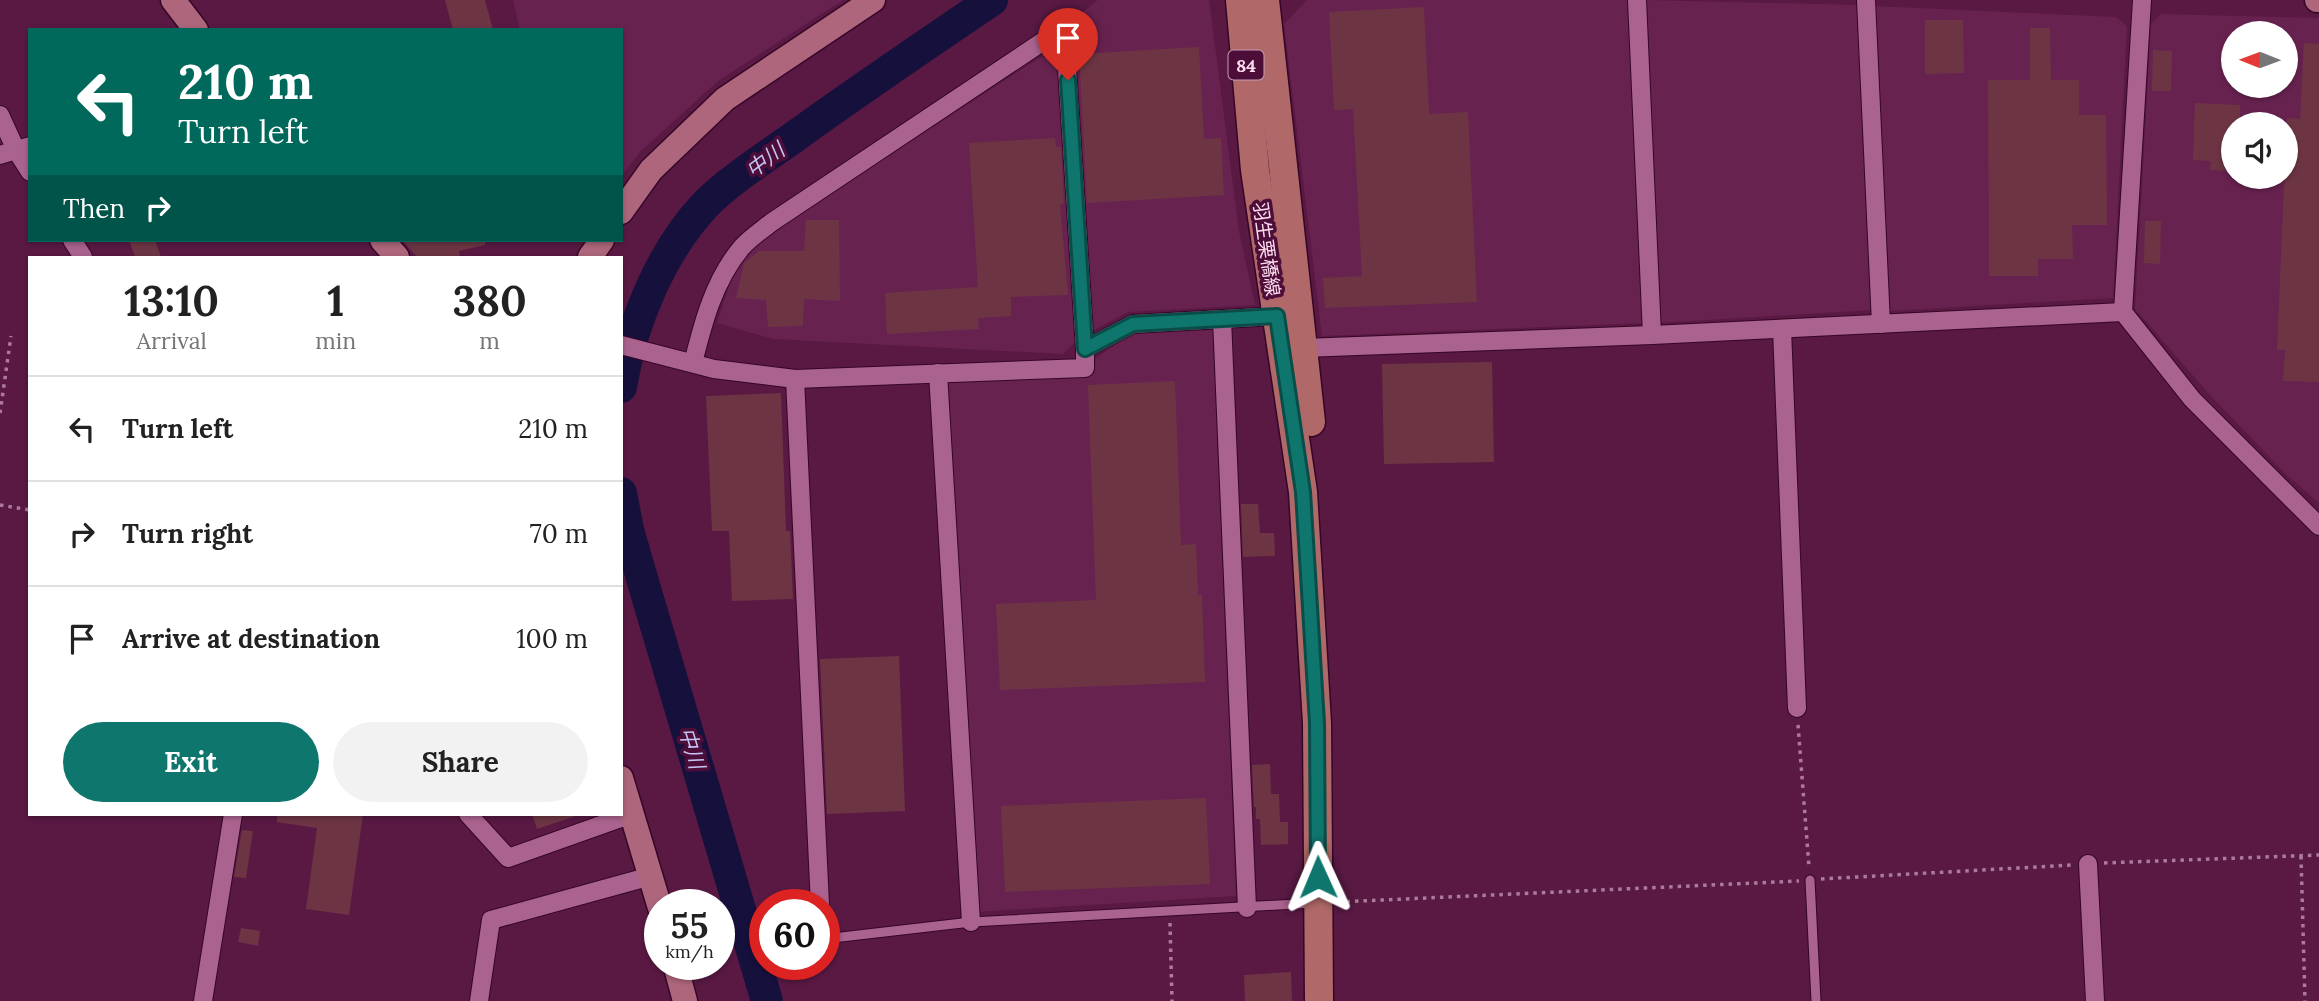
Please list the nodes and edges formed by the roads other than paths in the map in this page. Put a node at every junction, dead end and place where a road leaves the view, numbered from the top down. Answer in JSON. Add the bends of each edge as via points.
{"nodes":[{"id":1,"x":173,"y":0,"type":"edge"},
{"id":2,"x":873,"y":0,"type":"edge"},
{"id":3,"x":1240,"y":0,"type":"edge"},
{"id":4,"x":1265,"y":0,"type":"edge"},
{"id":5,"x":1637,"y":0,"type":"edge"},
{"id":6,"x":1866,"y":0,"type":"edge"},
{"id":7,"x":2142,"y":0,"type":"edge"},
{"id":8,"x":194,"y":28,"type":"edge"},
{"id":9,"x":0,"y":115,"type":"edge"},
{"id":10,"x":15,"y":150,"type":"edge"},
{"id":11,"x":28,"y":169,"type":"edge"},
{"id":12,"x":623,"y":209,"type":"edge"},
{"id":13,"x":384,"y":242,"type":"edge"},
{"id":14,"x":396,"y":256,"type":"edge"},
{"id":15,"x":2123,"y":312,"type":"junction"},
{"id":16,"x":1277,"y":316,"type":"junction"},
{"id":17,"x":1222,"y":319,"type":"junction"},
{"id":18,"x":1881,"y":324,"type":"junction"},
{"id":19,"x":1782,"y":329,"type":"junction"},
{"id":20,"x":1652,"y":335,"type":"junction"},
{"id":21,"x":623,"y":346,"type":"edge"},
{"id":22,"x":1303,"y":348,"type":"junction"},
{"id":23,"x":1085,"y":349,"type":"junction"},
{"id":24,"x":693,"y":363,"type":"junction"},
{"id":25,"x":939,"y":373,"type":"junction"},
{"id":26,"x":795,"y":379,"type":"junction"},
{"id":27,"x":2319,"y":526,"type":"edge"},
{"id":28,"x":1797,"y":708,"type":"road end"},
{"id":29,"x":623,"y":785,"type":"edge"},
{"id":30,"x":632,"y":814,"type":"junction"},
{"id":31,"x":233,"y":816,"type":"edge"},
{"id":32,"x":470,"y":816,"type":"edge"},
{"id":33,"x":2088,"y":864,"type":"road end"},
{"id":34,"x":651,"y":876,"type":"junction"},
{"id":35,"x":1810,"y":880,"type":"road end"},
{"id":36,"x":655,"y":889,"type":"edge"},
{"id":37,"x":819,"y":889,"type":"edge"},
{"id":38,"x":1327,"y":902,"type":"junction"},
{"id":39,"x":1247,"y":908,"type":"junction"},
{"id":40,"x":971,"y":922,"type":"junction"},
{"id":41,"x":840,"y":937,"type":"edge"},
{"id":42,"x":679,"y":980,"type":"edge"},
{"id":43,"x":203,"y":1001,"type":"edge"},
{"id":44,"x":479,"y":1001,"type":"edge"},
{"id":45,"x":685,"y":1001,"type":"edge"},
{"id":46,"x":1319,"y":1001,"type":"edge"},
{"id":47,"x":1338,"y":1001,"type":"edge"},
{"id":48,"x":1816,"y":1001,"type":"edge"},
{"id":49,"x":2095,"y":1001,"type":"edge"}],
"edges":[{"from":1,"to":8,"type":"street"},
{"from":2,"to":12,"type":"street","via":[[725,99],[651,170]]},
{"from":3,"to":16,"type":"main road","name":"羽生栗橋線","number":"84","via":[[1255,170]]},
{"from":4,"to":22,"type":"main road","name":"羽生栗橋線","number":"84"},
{"from":5,"to":20,"type":"street"},
{"from":6,"to":18,"type":"street"},
{"from":7,"to":15,"type":"street"},
{"from":9,"to":10,"type":"street"},
{"from":10,"to":11,"type":"street"},
{"from":13,"to":14,"type":"street"},
{"from":15,"to":18,"type":"street"},
{"from":15,"to":27,"type":"street","via":[[2192,399]]},
{"from":16,"to":17,"type":"street"},
{"from":16,"to":38,"type":"main road","name":"羽生栗橋線","number":"84","via":[[1303,492]]},
{"from":17,"to":23,"type":"street","via":[[1133,324]]},
{"from":17,"to":39,"type":"street"},
{"from":18,"to":19,"type":"street"},
{"from":19,"to":20,"type":"street"},
{"from":19,"to":28,"type":"street"},
{"from":20,"to":22,"type":"street"},
{"from":21,"to":24,"type":"street"},
{"from":22,"to":38,"type":"main road","name":"羽生栗橋線","number":"84","via":[[1323,533],[1334,719]]},
{"from":23,"to":24,"type":"street","via":[[1066,53],[1059,36],[1045,40],[772,222],[743,247],[717,286]]},
{"from":23,"to":25,"type":"street","via":[[1085,368]]},
{"from":24,"to":26,"type":"street"},
{"from":25,"to":26,"type":"street"},
{"from":25,"to":40,"type":"street"},
{"from":26,"to":37,"type":"street"},
{"from":29,"to":30,"type":"street"},
{"from":30,"to":32,"type":"street","via":[[508,858]]},
{"from":30,"to":34,"type":"street"},
{"from":31,"to":43,"type":"street"},
{"from":33,"to":49,"type":"street"},
{"from":34,"to":36,"type":"street"},
{"from":34,"to":44,"type":"street","via":[[491,920]]},
{"from":35,"to":48,"type":"lane"},
{"from":38,"to":39,"type":"lane"},
{"from":38,"to":46,"type":"main road","name":"羽生栗橋線","number":"84"},
{"from":38,"to":47,"type":"main road","name":"羽生栗橋線","number":"84"},
{"from":39,"to":40,"type":"lane"},
{"from":40,"to":41,"type":"lane"},
{"from":42,"to":45,"type":"street"}]}
